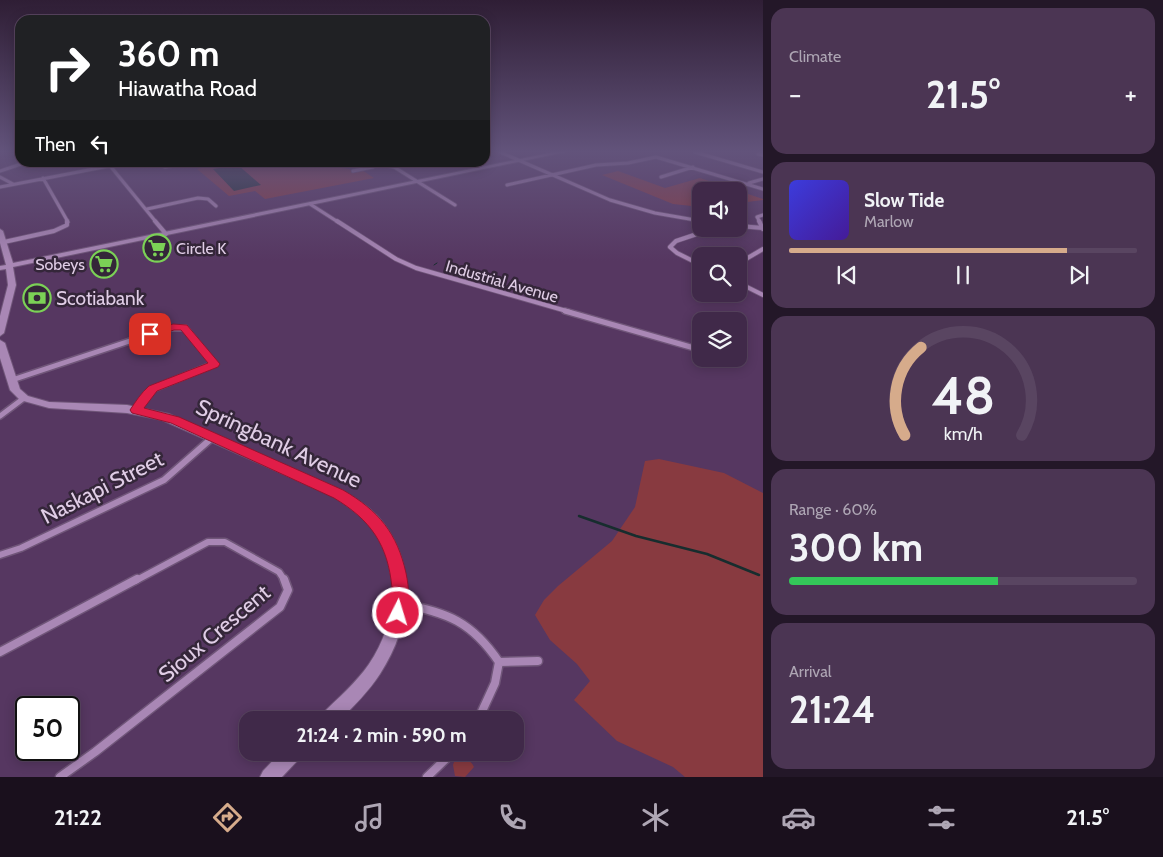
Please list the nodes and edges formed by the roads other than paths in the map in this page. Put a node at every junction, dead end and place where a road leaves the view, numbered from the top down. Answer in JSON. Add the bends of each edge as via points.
{"nodes":[{"id":1,"x":49,"y":188,"type":"edge"},
{"id":2,"x":130,"y":188,"type":"edge"},
{"id":3,"x":387,"y":188,"type":"edge"},
{"id":4,"x":427,"y":188,"type":"edge"},
{"id":5,"x":583,"y":188,"type":"edge"},
{"id":6,"x":310,"y":204,"type":"junction"},
{"id":7,"x":455,"y":205,"type":"dead end"},
{"id":8,"x":216,"y":206,"type":"dead end"},
{"id":9,"x":148,"y":209,"type":"junction"},
{"id":10,"x":763,"y":215,"type":"edge"},
{"id":11,"x":692,"y":220,"type":"edge"},
{"id":12,"x":747,"y":227,"type":"edge"},
{"id":13,"x":763,"y":229,"type":"edge"},
{"id":14,"x":0,"y":231,"type":"edge"},
{"id":15,"x":166,"y":234,"type":"junction"},
{"id":16,"x":692,"y":236,"type":"edge"},
{"id":17,"x":4,"y":242,"type":"junction"},
{"id":18,"x":763,"y":249,"type":"edge"},
{"id":19,"x":747,"y":258,"type":"edge"},
{"id":20,"x":692,"y":260,"type":"edge"},
{"id":21,"x":9,"y":266,"type":"junction"},
{"id":22,"x":0,"y":268,"type":"edge"},
{"id":23,"x":747,"y":288,"type":"edge"},
{"id":24,"x":763,"y":295,"type":"edge"},
{"id":25,"x":0,"y":334,"type":"edge"},
{"id":26,"x":0,"y":343,"type":"edge"},
{"id":27,"x":692,"y":347,"type":"edge"},
{"id":28,"x":11,"y":380,"type":"junction"},
{"id":29,"x":24,"y":398,"type":"junction"},
{"id":30,"x":136,"y":410,"type":"junction"},
{"id":31,"x":0,"y":416,"type":"edge"},
{"id":32,"x":213,"y":437,"type":"junction"},
{"id":33,"x":0,"y":555,"type":"edge"},
{"id":34,"x":400,"y":604,"type":"junction"},
{"id":35,"x":0,"y":652,"type":"edge"},
{"id":36,"x":538,"y":661,"type":"dead end"},
{"id":37,"x":499,"y":662,"type":"junction"},
{"id":38,"x":337,"y":711,"type":"edge"},
{"id":39,"x":482,"y":711,"type":"edge"},
{"id":40,"x":285,"y":761,"type":"edge"},
{"id":41,"x":444,"y":761,"type":"edge"},
{"id":42,"x":60,"y":777,"type":"edge"},
{"id":43,"x":268,"y":777,"type":"edge"},
{"id":44,"x":427,"y":777,"type":"edge"}],
"edges":[{"from":1,"to":17,"type":"street","via":[[67,225]]},
{"from":2,"to":9,"type":"street"},
{"from":3,"to":6,"type":"main road"},
{"from":4,"to":7,"type":"street"},
{"from":5,"to":11,"type":"street","via":[[620,204]]},
{"from":6,"to":15,"type":"main road"},
{"from":6,"to":27,"type":"street","name":"Industrial Avenue","via":[[396,259],[416,268]]},
{"from":8,"to":9,"type":"street","via":[[208,199],[198,198]]},
{"from":9,"to":15,"type":"street"},
{"from":10,"to":13,"type":"street","via":[[757,217]]},
{"from":12,"to":13,"type":"street"},
{"from":14,"to":17,"type":"main road"},
{"from":15,"to":21,"type":"main road"},
{"from":16,"to":20,"type":"street","via":[[676,241],[670,247]]},
{"from":17,"to":21,"type":"main road"},
{"from":18,"to":19,"type":"street"},
{"from":21,"to":22,"type":"main road"},
{"from":21,"to":25,"type":"main road","via":[[12,288]]},
{"from":23,"to":24,"type":"street"},
{"from":26,"to":28,"type":"main road"},
{"from":28,"to":29,"type":"main road","via":[[16,392]]},
{"from":28,"to":30,"type":"street","via":[[178,327],[186,329],[214,364],[153,389]]},
{"from":29,"to":30,"type":"main road","name":"Springbank Avenue","via":[[53,406]]},
{"from":29,"to":31,"type":"street"},
{"from":30,"to":32,"type":"main road","name":"Springbank Avenue","via":[[165,416]]},
{"from":32,"to":33,"type":"street","name":"Naskapi Street","via":[[154,485]]},
{"from":32,"to":34,"type":"main road","name":"Springbank Avenue","via":[[338,494],[365,512],[382,531],[394,553]]},
{"from":34,"to":37,"type":"street","via":[[438,611],[460,621],[480,637]]},
{"from":34,"to":38,"type":"main road","name":"Springbank Avenue","via":[[396,625],[379,663]]},
{"from":35,"to":42,"type":"street","name":"Sioux Crescent","via":[[208,542],[224,542],[279,572],[287,583],[287,594],[280,607]]},
{"from":36,"to":37,"type":"street"},
{"from":37,"to":39,"type":"street","via":[[495,682]]},
{"from":40,"to":43,"type":"main road"},
{"from":41,"to":44,"type":"street"}]}
